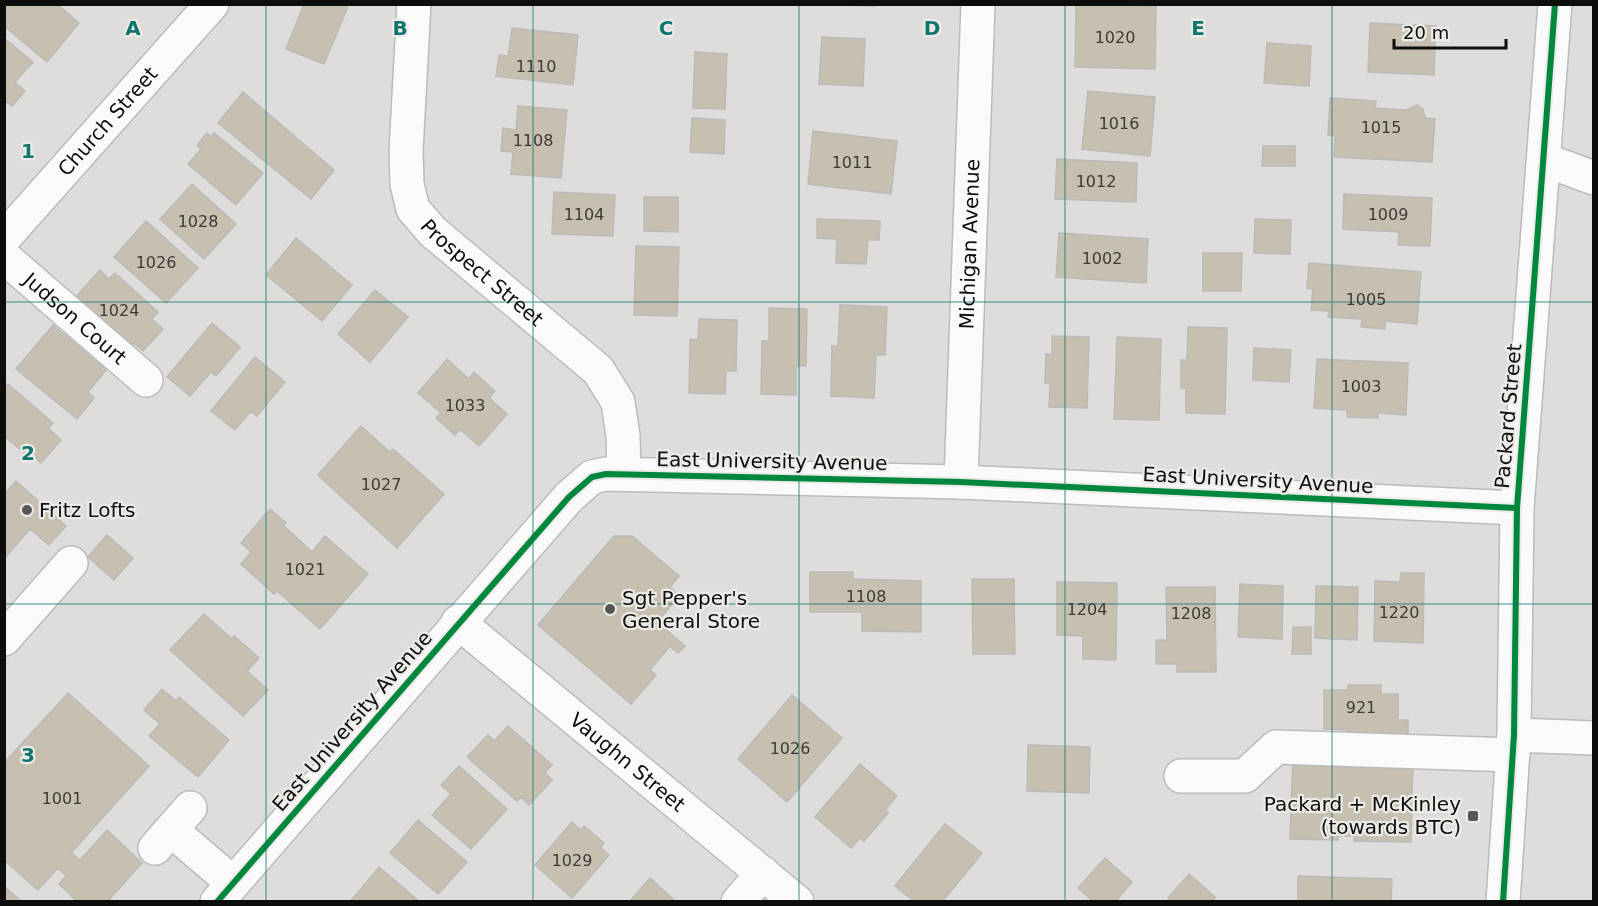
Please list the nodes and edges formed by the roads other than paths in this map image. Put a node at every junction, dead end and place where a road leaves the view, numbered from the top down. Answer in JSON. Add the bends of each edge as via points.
{"nodes":[{"id":1,"x":212,"y":4,"type":"edge"},
{"id":2,"x":414,"y":4,"type":"edge"},
{"id":3,"x":978,"y":4,"type":"edge"},
{"id":4,"x":1555,"y":4,"type":"edge"},
{"id":5,"x":1545,"y":160,"type":"junction"},
{"id":6,"x":1593,"y":178,"type":"edge"},
{"id":7,"x":4,"y":238,"type":"edge"},
{"id":8,"x":4,"y":257,"type":"edge"},
{"id":9,"x":146,"y":380,"type":"dead end"},
{"id":10,"x":624,"y":474,"type":"junction"},
{"id":11,"x":961,"y":482,"type":"junction"},
{"id":12,"x":1517,"y":508,"type":"junction"},
{"id":13,"x":70,"y":563,"type":"dead end"},
{"id":14,"x":458,"y":622,"type":"junction"},
{"id":15,"x":4,"y":639,"type":"edge"},
{"id":16,"x":1593,"y":738,"type":"edge"},
{"id":17,"x":1514,"y":745,"type":"junction"},
{"id":18,"x":1181,"y":776,"type":"dead end"},
{"id":19,"x":172,"y":829,"type":"dead end"},
{"id":20,"x":763,"y":873,"type":"junction"},
{"id":21,"x":228,"y":895,"type":"edge"},
{"id":22,"x":738,"y":902,"type":"edge"},
{"id":23,"x":797,"y":902,"type":"edge"},
{"id":24,"x":1503,"y":902,"type":"edge"}],
"edges":[{"from":1,"to":7,"type":"street","name":"Church Street"},
{"from":2,"to":10,"type":"street","name":"Prospect Street","via":[[406,151],[413,209],[432,232],[598,370],[618,402]]},
{"from":3,"to":11,"type":"street","name":"Michigan Avenue"},
{"from":4,"to":5,"type":"street","name":"Packard Street"},
{"from":5,"to":6,"type":"street"},
{"from":5,"to":12,"type":"street","name":"Packard Street"},
{"from":8,"to":9,"type":"street","name":"Judson Court"},
{"from":10,"to":11,"type":"street","name":"East University Avenue"},
{"from":10,"to":14,"type":"street","name":"East University Avenue","via":[[592,477],[579,486]]},
{"from":11,"to":12,"type":"street","name":"East University Avenue"},
{"from":12,"to":17,"type":"street","name":"Packard Street"},
{"from":13,"to":15,"type":"street"},
{"from":14,"to":20,"type":"street","name":"Vaughn Street"},
{"from":14,"to":21,"type":"street","name":"East University Avenue"},
{"from":16,"to":17,"type":"street"},
{"from":17,"to":18,"type":"street","via":[[1276,747],[1245,776]]},
{"from":17,"to":24,"type":"street","name":"Packard Street"},
{"from":19,"to":21,"type":"street"},
{"from":20,"to":22,"type":"street"},
{"from":20,"to":23,"type":"street","name":"Vaughn Street"}]}
